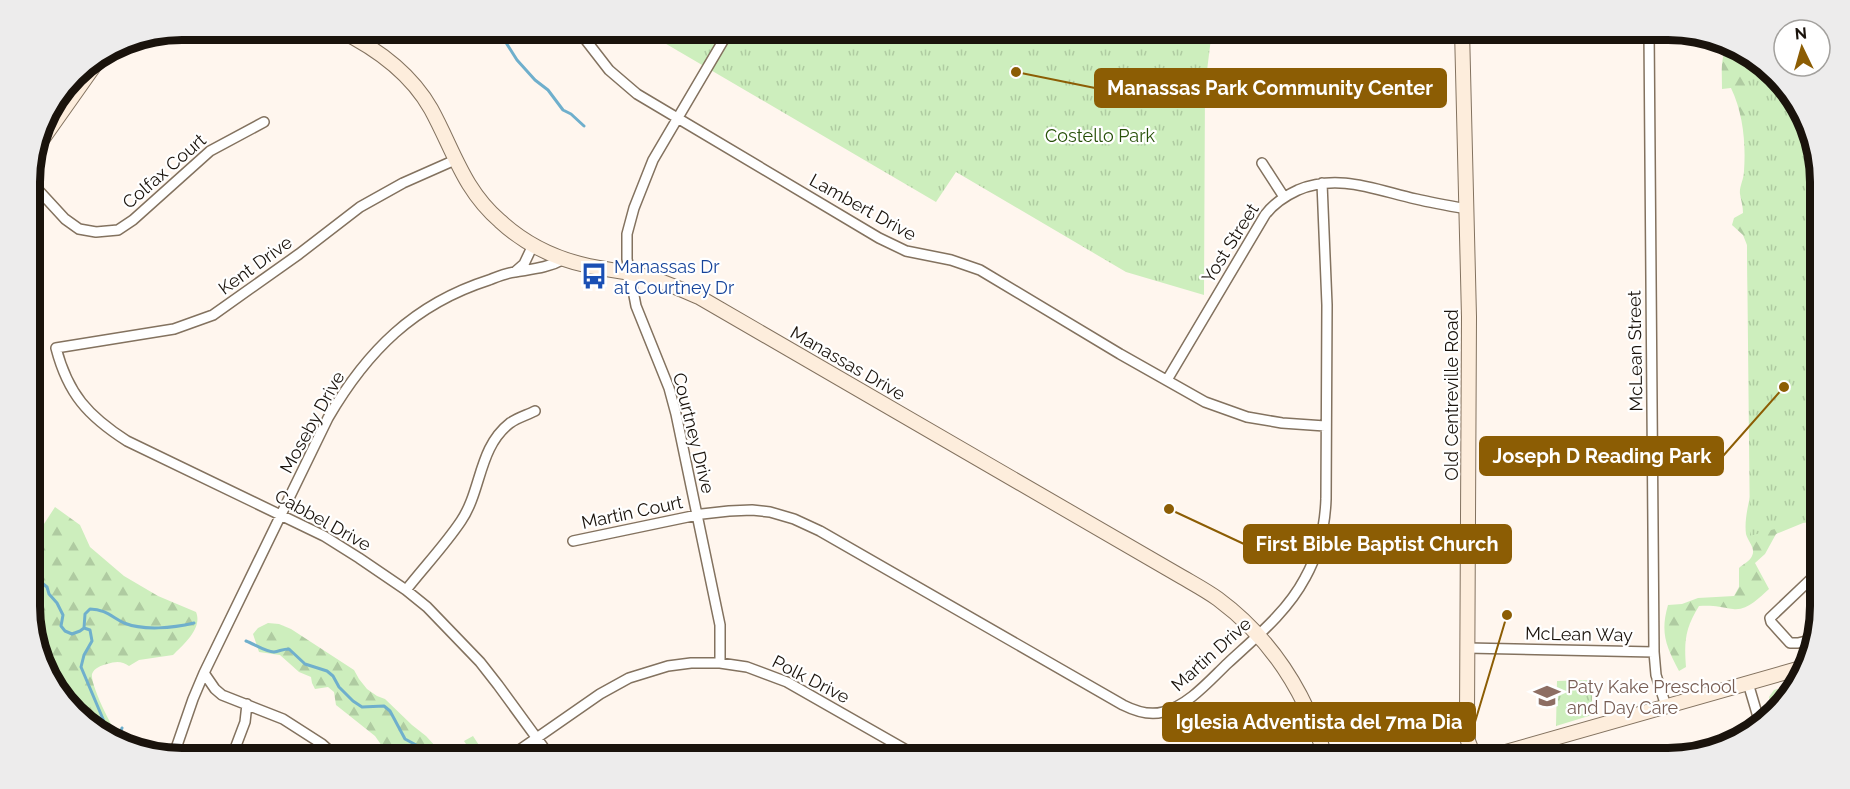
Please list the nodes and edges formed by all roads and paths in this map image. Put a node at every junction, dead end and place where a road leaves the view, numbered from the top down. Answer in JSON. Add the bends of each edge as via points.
{"nodes":[{"id":1,"x":356,"y":40,"type":"edge"},
{"id":2,"x":586,"y":40,"type":"edge"},
{"id":3,"x":724,"y":40,"type":"edge"},
{"id":4,"x":1462,"y":40,"type":"edge"},
{"id":5,"x":1649,"y":40,"type":"edge"},
{"id":6,"x":84,"y":80,"type":"edge"},
{"id":7,"x":677,"y":118,"type":"junction"},
{"id":8,"x":264,"y":122,"type":"dead end"},
{"id":9,"x":52,"y":126,"type":"edge"},
{"id":10,"x":455,"y":160,"type":"junction"},
{"id":11,"x":1262,"y":163,"type":"dead end"},
{"id":12,"x":1322,"y":183,"type":"junction"},
{"id":13,"x":41,"y":193,"type":"edge"},
{"id":14,"x":1284,"y":197,"type":"junction"},
{"id":15,"x":1467,"y":209,"type":"junction"},
{"id":16,"x":533,"y":245,"type":"junction"},
{"id":17,"x":564,"y":259,"type":"junction"},
{"id":18,"x":514,"y":272,"type":"junction"},
{"id":19,"x":630,"y":273,"type":"junction"},
{"id":20,"x":56,"y":348,"type":"joint"},
{"id":21,"x":1167,"y":380,"type":"junction"},
{"id":22,"x":535,"y":411,"type":"dead end"},
{"id":23,"x":1325,"y":426,"type":"junction"},
{"id":24,"x":282,"y":515,"type":"junction"},
{"id":25,"x":697,"y":515,"type":"junction"},
{"id":26,"x":573,"y":541,"type":"dead end"},
{"id":27,"x":1810,"y":580,"type":"edge"},
{"id":28,"x":406,"y":590,"type":"junction"},
{"id":29,"x":1258,"y":636,"type":"junction"},
{"id":30,"x":1806,"y":641,"type":"edge"},
{"id":31,"x":1467,"y":648,"type":"junction"},
{"id":32,"x":1654,"y":652,"type":"junction"},
{"id":33,"x":720,"y":663,"type":"junction"},
{"id":34,"x":1795,"y":670,"type":"edge"},
{"id":35,"x":204,"y":673,"type":"junction"},
{"id":36,"x":1748,"y":683,"type":"junction"},
{"id":37,"x":247,"y":704,"type":"junction"},
{"id":38,"x":1666,"y":706,"type":"junction"},
{"id":39,"x":1758,"y":716,"type":"edge"},
{"id":40,"x":536,"y":738,"type":"junction"},
{"id":41,"x":176,"y":748,"type":"edge"},
{"id":42,"x":236,"y":748,"type":"edge"},
{"id":43,"x":327,"y":748,"type":"edge"},
{"id":44,"x":522,"y":748,"type":"edge"},
{"id":45,"x":544,"y":748,"type":"edge"},
{"id":46,"x":903,"y":748,"type":"edge"},
{"id":47,"x":1323,"y":748,"type":"edge"},
{"id":48,"x":1471,"y":748,"type":"edge"},
{"id":49,"x":1519,"y":748,"type":"edge"}],
"edges":[{"from":1,"to":10,"type":"main road","name":"Manassas Drive","via":[[382,55],[410,80],[430,108]]},
{"from":2,"to":7,"type":"street","name":"Lambert Drive","via":[[621,82]]},
{"from":3,"to":7,"type":"street","name":"Courtney Drive"},
{"from":4,"to":15,"type":"main road","name":"Old Centreville Road"},
{"from":5,"to":32,"type":"street","name":"McLean Street"},
{"from":6,"to":9,"type":"main road"},
{"from":7,"to":19,"type":"street","name":"Courtney Drive","via":[[653,160],[633,208],[626,253]]},
{"from":7,"to":21,"type":"street","name":"Lambert Drive","via":[[879,238],[906,251],[980,270]]},
{"from":8,"to":13,"type":"street","name":"Colfax Court","via":[[210,150],[118,230],[96,232],[79,228]]},
{"from":10,"to":16,"type":"main road","name":"Manassas Drive","via":[[481,202]]},
{"from":10,"to":20,"type":"street","name":"Kent Drive","via":[[360,207],[213,315],[174,329]]},
{"from":11,"to":14,"type":"street"},
{"from":12,"to":14,"type":"street","name":"Yost Street"},
{"from":12,"to":15,"type":"street","name":"Yost Street","via":[[1355,183]]},
{"from":12,"to":23,"type":"street","name":"Martin Drive","via":[[1327,305]]},
{"from":14,"to":21,"type":"street","name":"Yost Street","via":[[1265,215]]},
{"from":15,"to":31,"type":"main road","name":"Old Centreville Road"},
{"from":16,"to":17,"type":"main road","name":"Manassas Drive"},
{"from":16,"to":18,"type":"street"},
{"from":17,"to":18,"type":"street","name":"Moseby Drive","via":[[534,270]]},
{"from":17,"to":19,"type":"main road","name":"Manassas Drive"},
{"from":18,"to":24,"type":"street","name":"Moseby Drive","via":[[453,294],[428,308],[405,323],[371,355],[328,418]]},
{"from":19,"to":25,"type":"street","name":"Courtney Drive","via":[[639,315],[669,388]]},
{"from":19,"to":29,"type":"main road","name":"Manassas Drive","via":[[699,297],[1182,577],[1218,599]]},
{"from":20,"to":24,"type":"street","name":"Cabbel Drive","via":[[72,390],[87,411],[109,430]]},
{"from":21,"to":23,"type":"street","name":"Lambert Drive","via":[[1205,402],[1247,417]]},
{"from":22,"to":28,"type":"street","via":[[512,422],[494,440],[462,520]]},
{"from":23,"to":29,"type":"street","name":"Martin Drive","via":[[1326,510],[1319,546],[1296,594]]},
{"from":24,"to":28,"type":"street","name":"Cabbel Drive","via":[[324,536]]},
{"from":24,"to":35,"type":"street","name":"Moseby Drive"},
{"from":25,"to":26,"type":"street","name":"Martin Court"},
{"from":25,"to":29,"type":"street","name":"Martin Drive","via":[[752,510],[810,526],[1123,705],[1144,713],[1162,712],[1186,701]]},
{"from":25,"to":33,"type":"street","name":"Courtney Drive","via":[[720,625]]},
{"from":27,"to":30,"type":"street","via":[[1770,618],[1790,643]]},
{"from":28,"to":40,"type":"street","name":"Cabbel Drive","via":[[480,662]]},
{"from":29,"to":47,"type":"main road","name":"Manassas Drive","via":[[1300,693]]},
{"from":31,"to":32,"type":"street","name":"McLean Way"},
{"from":31,"to":48,"type":"main road","name":"Old Centreville Road","via":[[1467,730]]},
{"from":32,"to":38,"type":"street","name":"McLean Street","via":[[1656,675]]},
{"from":33,"to":40,"type":"street","name":"Polk Drive","via":[[674,665],[637,675],[605,691]]},
{"from":33,"to":46,"type":"street","name":"Polk Drive","via":[[747,667],[787,682]]},
{"from":34,"to":36,"type":"main road"},
{"from":35,"to":37,"type":"street","via":[[222,695]]},
{"from":35,"to":41,"type":"street","name":"Moseby Drive"},
{"from":36,"to":38,"type":"main road"},
{"from":36,"to":39,"type":"street"},
{"from":37,"to":42,"type":"street"},
{"from":37,"to":43,"type":"street","via":[[302,729]]},
{"from":38,"to":49,"type":"main road"},
{"from":40,"to":44,"type":"street","name":"Polk Drive"},
{"from":40,"to":45,"type":"street","name":"Cabbel Drive"}]}
